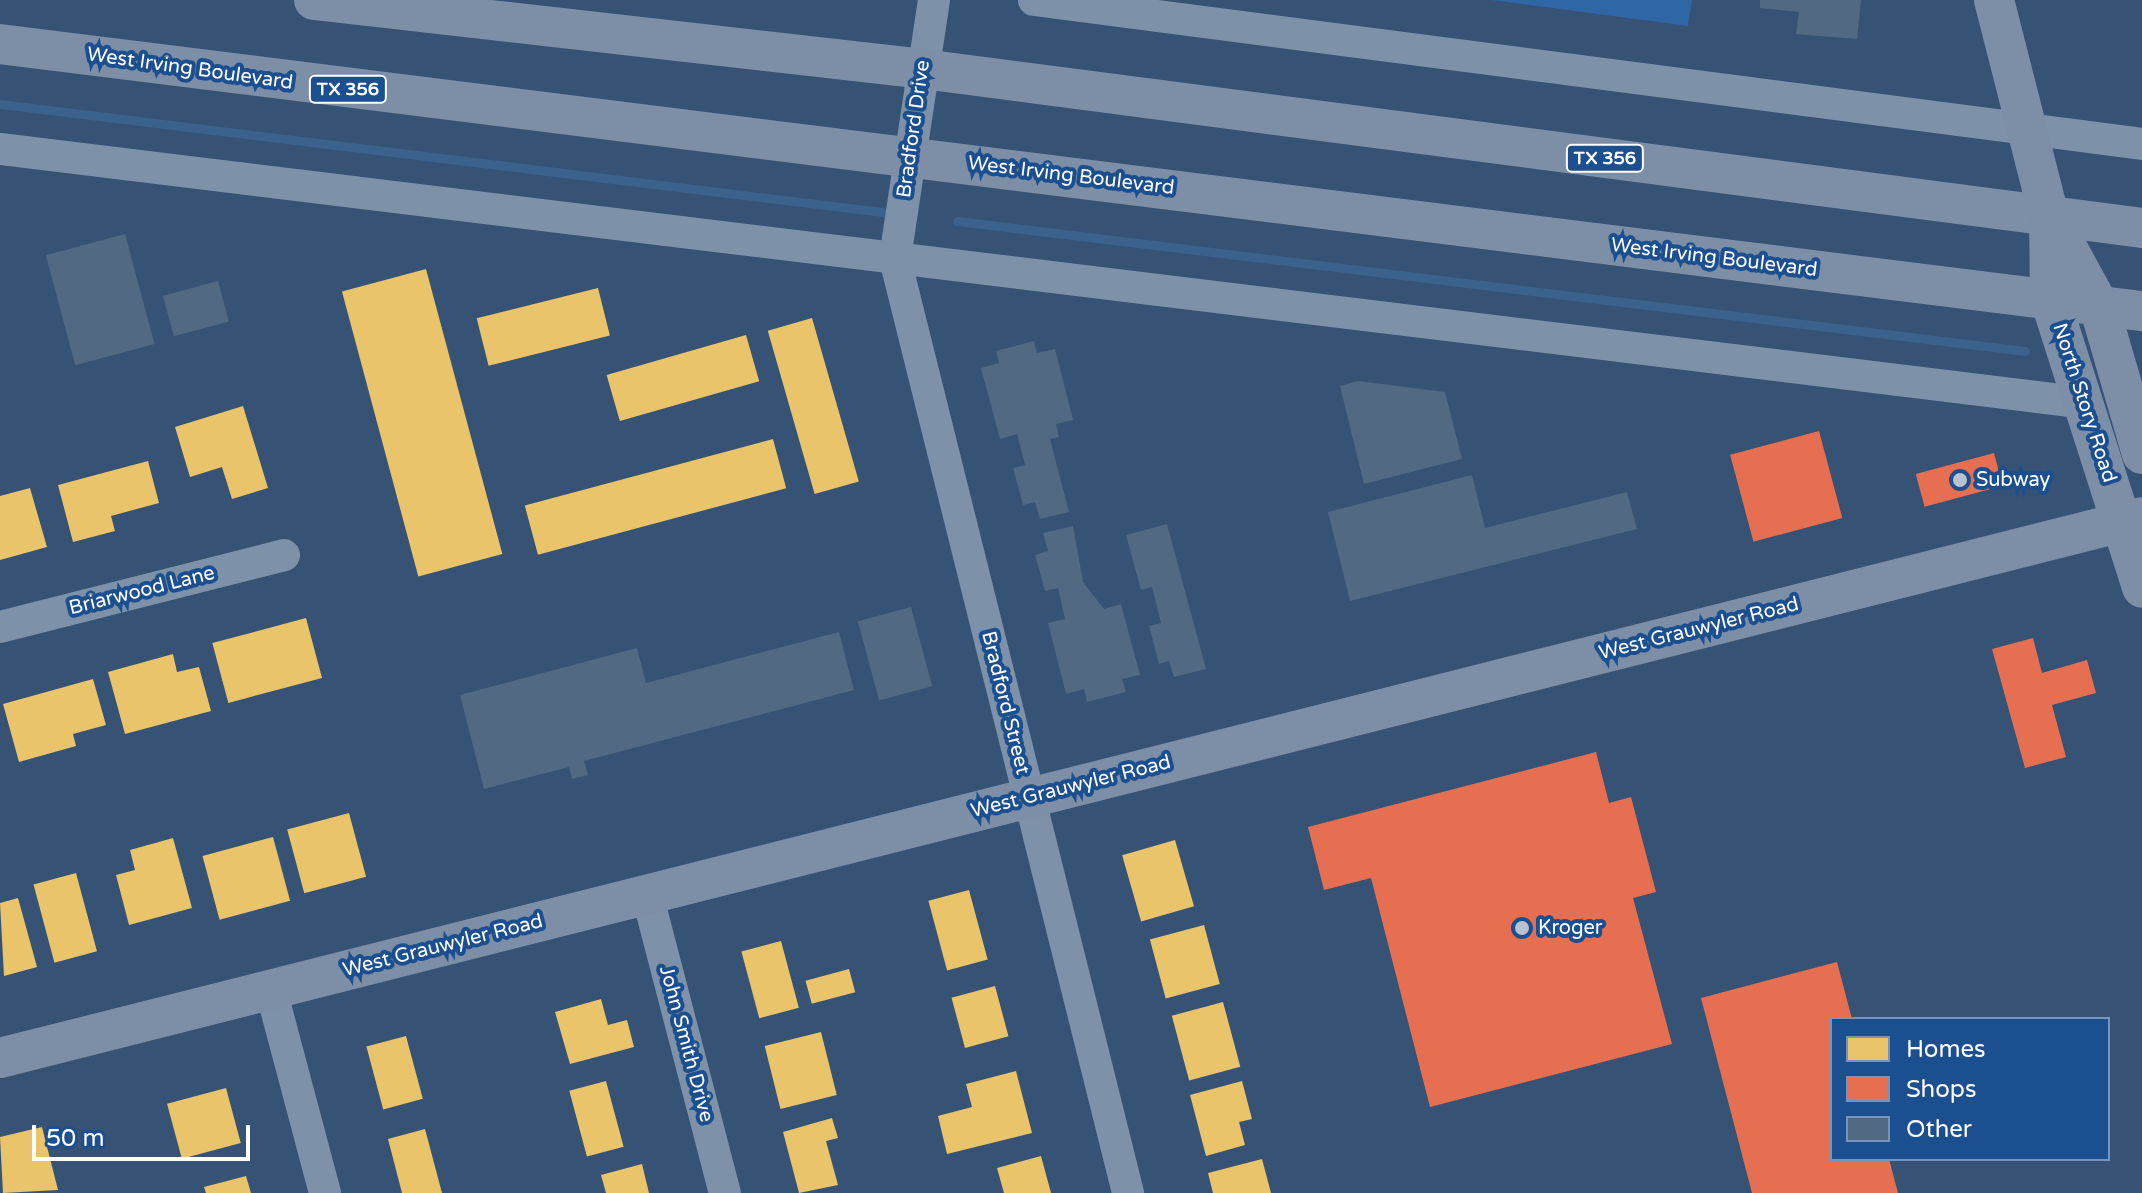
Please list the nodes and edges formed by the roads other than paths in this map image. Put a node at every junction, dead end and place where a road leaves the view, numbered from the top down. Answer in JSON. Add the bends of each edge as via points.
{"nodes":[{"id":1,"x":314,"y":0,"type":"edge"},
{"id":2,"x":934,"y":0,"type":"edge"},
{"id":3,"x":1034,"y":0,"type":"edge"},
{"id":4,"x":1994,"y":0,"type":"edge"},
{"id":5,"x":0,"y":44,"type":"edge"},
{"id":6,"x":923,"y":69,"type":"junction"},
{"id":7,"x":2027,"y":129,"type":"junction"},
{"id":8,"x":2142,"y":144,"type":"edge"},
{"id":9,"x":0,"y":149,"type":"edge"},
{"id":10,"x":912,"y":156,"type":"junction"},
{"id":11,"x":2049,"y":215,"type":"junction"},
{"id":12,"x":2142,"y":228,"type":"edge"},
{"id":13,"x":895,"y":259,"type":"junction"},
{"id":14,"x":2050,"y":299,"type":"junction"},
{"id":15,"x":2099,"y":306,"type":"junction"},
{"id":16,"x":2142,"y":311,"type":"edge"},
{"id":17,"x":2079,"y":402,"type":"junction"},
{"id":18,"x":2142,"y":454,"type":"edge"},
{"id":19,"x":2133,"y":519,"type":"edge"},
{"id":20,"x":284,"y":555,"type":"dead end"},
{"id":21,"x":2142,"y":588,"type":"edge"},
{"id":22,"x":0,"y":627,"type":"edge"},
{"id":23,"x":1029,"y":798,"type":"junction"},
{"id":24,"x":647,"y":894,"type":"junction"},
{"id":25,"x":271,"y":990,"type":"junction"},
{"id":26,"x":0,"y":1058,"type":"edge"},
{"id":27,"x":325,"y":1193,"type":"edge"},
{"id":28,"x":725,"y":1193,"type":"edge"},
{"id":29,"x":1128,"y":1193,"type":"edge"}],
"edges":[{"from":1,"to":6,"type":"main road","number":"TX 356"},
{"from":2,"to":6,"type":"street","name":"Bradford Drive"},
{"from":3,"to":7,"type":"street"},
{"from":4,"to":7,"type":"main road","name":"North Story Road"},
{"from":5,"to":10,"type":"main road","name":"West Irving Boulevard","number":"TX 356"},
{"from":6,"to":10,"type":"street","name":"Bradford Drive"},
{"from":6,"to":11,"type":"main road","number":"TX 356"},
{"from":7,"to":8,"type":"street"},
{"from":7,"to":11,"type":"main road","name":"North Story Road"},
{"from":9,"to":13,"type":"street"},
{"from":10,"to":13,"type":"street","name":"Bradford Drive"},
{"from":10,"to":14,"type":"main road","name":"West Irving Boulevard","number":"TX 356"},
{"from":11,"to":12,"type":"main road","number":"TX 356"},
{"from":11,"to":14,"type":"main road","name":"North Story Road"},
{"from":11,"to":15,"type":"main road","name":"North Story Road"},
{"from":13,"to":17,"type":"street"},
{"from":13,"to":23,"type":"street","name":"Bradford Street"},
{"from":14,"to":15,"type":"main road","name":"West Irving Boulevard","number":"TX 356"},
{"from":14,"to":17,"type":"main road","name":"North Story Road"},
{"from":15,"to":16,"type":"main road","name":"West Irving Boulevard","number":"TX 356"},
{"from":15,"to":18,"type":"main road","name":"North Story Road"},
{"from":17,"to":19,"type":"main road","name":"North Story Road"},
{"from":19,"to":21,"type":"main road","name":"North Story Road"},
{"from":19,"to":23,"type":"main road","name":"West Grauwyler Road"},
{"from":20,"to":22,"type":"street","name":"Briarwood Lane"},
{"from":23,"to":24,"type":"main road","name":"West Grauwyler Road"},
{"from":23,"to":29,"type":"street","name":"Bradford Street"},
{"from":24,"to":25,"type":"main road","name":"West Grauwyler Road"},
{"from":24,"to":28,"type":"street","name":"John Smith Drive"},
{"from":25,"to":26,"type":"main road","name":"West Grauwyler Road"},
{"from":25,"to":27,"type":"street"}]}
